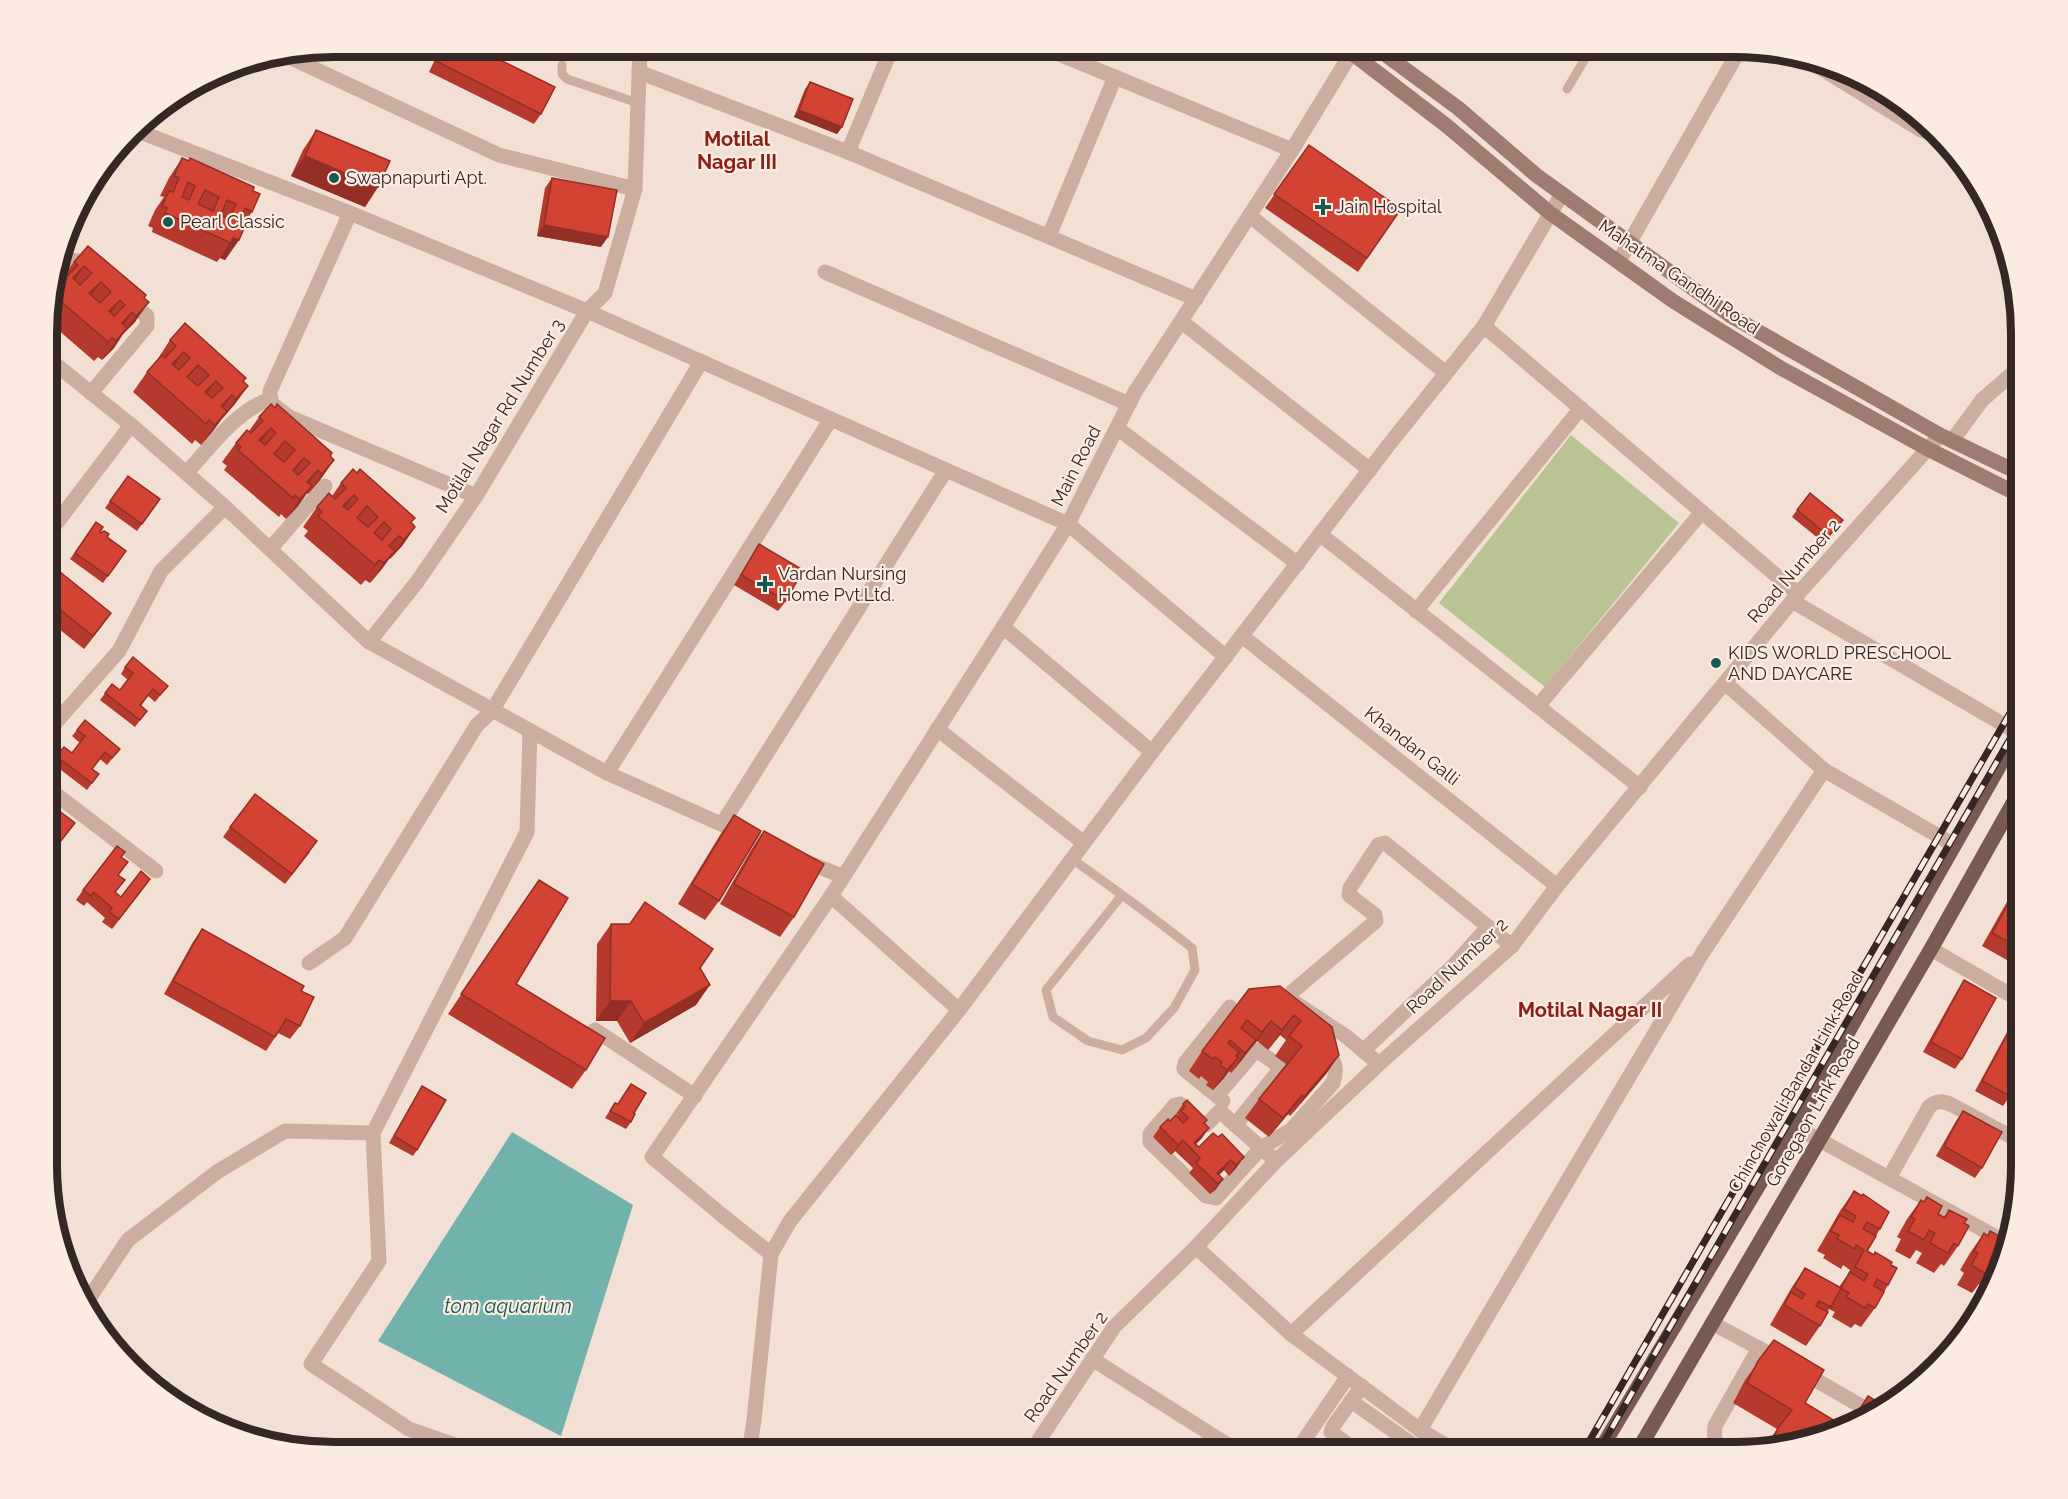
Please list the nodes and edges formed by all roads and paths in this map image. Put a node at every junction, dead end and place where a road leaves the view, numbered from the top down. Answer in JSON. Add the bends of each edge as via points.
{"nodes":[{"id":1,"x":640,"y":57,"type":"edge"},
{"id":2,"x":888,"y":57,"type":"edge"},
{"id":3,"x":1066,"y":57,"type":"edge"},
{"id":4,"x":1345,"y":57,"type":"edge"},
{"id":5,"x":1360,"y":57,"type":"edge"},
{"id":6,"x":1389,"y":57,"type":"edge"},
{"id":7,"x":1586,"y":57,"type":"edge"},
{"id":8,"x":1735,"y":57,"type":"edge"},
{"id":9,"x":294,"y":60,"type":"edge"},
{"id":10,"x":562,"y":65,"type":"dead end"},
{"id":11,"x":639,"y":72,"type":"junction"},
{"id":12,"x":1833,"y":75,"type":"edge"},
{"id":13,"x":1114,"y":77,"type":"junction"},
{"id":14,"x":1567,"y":89,"type":"dead end"},
{"id":15,"x":638,"y":103,"type":"junction"},
{"id":16,"x":1921,"y":130,"type":"edge"},
{"id":17,"x":143,"y":133,"type":"edge"},
{"id":18,"x":1292,"y":150,"type":"junction"},
{"id":19,"x":848,"y":152,"type":"junction"},
{"id":20,"x":636,"y":189,"type":"junction"},
{"id":21,"x":1562,"y":194,"type":"junction"},
{"id":22,"x":350,"y":213,"type":"junction"},
{"id":23,"x":1550,"y":213,"type":"junction"},
{"id":24,"x":1250,"y":216,"type":"junction"},
{"id":25,"x":1049,"y":236,"type":"junction"},
{"id":26,"x":1631,"y":243,"type":"junction"},
{"id":27,"x":1619,"y":261,"type":"junction"},
{"id":28,"x":65,"y":268,"type":"edge"},
{"id":29,"x":825,"y":272,"type":"dead end"},
{"id":30,"x":98,"y":275,"type":"edge"},
{"id":31,"x":114,"y":289,"type":"edge"},
{"id":32,"x":1197,"y":299,"type":"junction"},
{"id":33,"x":587,"y":311,"type":"junction"},
{"id":34,"x":1182,"y":322,"type":"junction"},
{"id":35,"x":1484,"y":326,"type":"junction"},
{"id":36,"x":701,"y":362,"type":"junction"},
{"id":37,"x":57,"y":365,"type":"edge"},
{"id":38,"x":1446,"y":373,"type":"junction"},
{"id":39,"x":2011,"y":375,"type":"edge"},
{"id":40,"x":92,"y":393,"type":"junction"},
{"id":41,"x":271,"y":399,"type":"junction"},
{"id":42,"x":1130,"y":404,"type":"junction"},
{"id":43,"x":1581,"y":408,"type":"junction"},
{"id":44,"x":831,"y":419,"type":"junction"},
{"id":45,"x":131,"y":425,"type":"junction"},
{"id":46,"x":1117,"y":428,"type":"junction"},
{"id":47,"x":1946,"y":438,"type":"junction"},
{"id":48,"x":1928,"y":449,"type":"junction"},
{"id":49,"x":2011,"y":469,"type":"edge"},
{"id":50,"x":946,"y":470,"type":"junction"},
{"id":51,"x":1370,"y":470,"type":"junction"},
{"id":52,"x":186,"y":473,"type":"junction"},
{"id":53,"x":325,"y":486,"type":"edge"},
{"id":54,"x":2011,"y":491,"type":"edge"},
{"id":55,"x":476,"y":496,"type":"junction"},
{"id":56,"x":225,"y":507,"type":"junction"},
{"id":57,"x":1702,"y":512,"type":"junction"},
{"id":58,"x":57,"y":522,"type":"edge"},
{"id":59,"x":1068,"y":524,"type":"junction"},
{"id":60,"x":1321,"y":535,"type":"junction"},
{"id":61,"x":270,"y":549,"type":"junction"},
{"id":62,"x":1298,"y":564,"type":"junction"},
{"id":63,"x":1795,"y":598,"type":"junction"},
{"id":64,"x":1416,"y":611,"type":"junction"},
{"id":65,"x":1003,"y":627,"type":"junction"},
{"id":66,"x":1242,"y":636,"type":"junction"},
{"id":67,"x":369,"y":642,"type":"junction"},
{"id":68,"x":1226,"y":657,"type":"junction"},
{"id":69,"x":1725,"y":683,"type":"junction"},
{"id":70,"x":1538,"y":706,"type":"junction"},
{"id":71,"x":492,"y":711,"type":"junction"},
{"id":72,"x":57,"y":721,"type":"edge"},
{"id":73,"x":2011,"y":725,"type":"edge"},
{"id":74,"x":937,"y":729,"type":"junction"},
{"id":75,"x":530,"y":731,"type":"junction"},
{"id":76,"x":2011,"y":746,"type":"edge"},
{"id":77,"x":1152,"y":752,"type":"junction"},
{"id":78,"x":1824,"y":770,"type":"junction"},
{"id":79,"x":608,"y":773,"type":"junction"},
{"id":80,"x":1640,"y":787,"type":"junction"},
{"id":81,"x":57,"y":795,"type":"edge"},
{"id":82,"x":2011,"y":807,"type":"edge"},
{"id":83,"x":722,"y":824,"type":"junction"},
{"id":84,"x":1084,"y":843,"type":"junction"},
{"id":85,"x":1954,"y":845,"type":"junction"},
{"id":86,"x":1072,"y":859,"type":"junction"},
{"id":87,"x":156,"y":871,"type":"dead end"},
{"id":88,"x":842,"y":876,"type":"junction"},
{"id":89,"x":1557,"y":886,"type":"junction"},
{"id":90,"x":1122,"y":895,"type":"junction"},
{"id":91,"x":831,"y":896,"type":"junction"},
{"id":92,"x":1488,"y":927,"type":"junction"},
{"id":93,"x":1512,"y":946,"type":"junction"},
{"id":94,"x":1931,"y":949,"type":"junction"},
{"id":95,"x":1703,"y":952,"type":"junction"},
{"id":96,"x":309,"y":963,"type":"dead end"},
{"id":97,"x":2011,"y":995,"type":"edge"},
{"id":98,"x":1230,"y":1007,"type":"dead end"},
{"id":99,"x":959,"y":1010,"type":"junction"},
{"id":100,"x":595,"y":1030,"type":"edge"},
{"id":101,"x":1314,"y":1037,"type":"edge"},
{"id":102,"x":1363,"y":1051,"type":"junction"},
{"id":103,"x":1379,"y":1064,"type":"junction"},
{"id":104,"x":695,"y":1096,"type":"junction"},
{"id":105,"x":1218,"y":1104,"type":"junction"},
{"id":106,"x":1235,"y":1125,"type":"junction"},
{"id":107,"x":1794,"y":1126,"type":"junction"},
{"id":108,"x":373,"y":1133,"type":"junction"},
{"id":109,"x":2011,"y":1137,"type":"edge"},
{"id":110,"x":1819,"y":1140,"type":"junction"},
{"id":111,"x":1261,"y":1148,"type":"junction"},
{"id":112,"x":1276,"y":1161,"type":"junction"},
{"id":113,"x":1889,"y":1178,"type":"junction"},
{"id":114,"x":2001,"y":1240,"type":"edge"},
{"id":115,"x":1196,"y":1247,"type":"junction"},
{"id":116,"x":771,"y":1254,"type":"junction"},
{"id":117,"x":90,"y":1296,"type":"edge"},
{"id":118,"x":1712,"y":1323,"type":"junction"},
{"id":119,"x":1292,"y":1334,"type":"junction"},
{"id":120,"x":1759,"y":1348,"type":"junction"},
{"id":121,"x":1092,"y":1359,"type":"junction"},
{"id":122,"x":1348,"y":1376,"type":"junction"},
{"id":123,"x":1362,"y":1386,"type":"junction"},
{"id":124,"x":1351,"y":1401,"type":"junction"},
{"id":125,"x":1866,"y":1408,"type":"edge"},
{"id":126,"x":1420,"y":1430,"type":"junction"},
{"id":127,"x":447,"y":1442,"type":"edge"},
{"id":128,"x":751,"y":1442,"type":"edge"},
{"id":129,"x":1037,"y":1442,"type":"edge"},
{"id":130,"x":1223,"y":1442,"type":"edge"},
{"id":131,"x":1303,"y":1442,"type":"edge"},
{"id":132,"x":1344,"y":1442,"type":"edge"},
{"id":133,"x":1409,"y":1442,"type":"edge"},
{"id":134,"x":1440,"y":1442,"type":"edge"},
{"id":135,"x":1605,"y":1442,"type":"edge"},
{"id":136,"x":1643,"y":1442,"type":"edge"},
{"id":137,"x":1716,"y":1442,"type":"edge"}],
"edges":[{"from":1,"to":11,"type":"street"},
{"from":2,"to":19,"type":"street"},
{"from":3,"to":13,"type":"street"},
{"from":4,"to":18,"type":"street","name":"Main Road"},
{"from":5,"to":23,"type":"main road","name":"Mahatma Gandhi Road"},
{"from":6,"to":21,"type":"main road","name":"Mahatma Gandhi Road"},
{"from":7,"to":14,"type":"lane"},
{"from":8,"to":26,"type":"street"},
{"from":9,"to":20,"type":"street","via":[[499,154]]},
{"from":10,"to":15,"type":"lane","via":[[562,74],[567,79]]},
{"from":11,"to":15,"type":"street"},
{"from":11,"to":19,"type":"street"},
{"from":12,"to":16,"type":"street"},
{"from":13,"to":18,"type":"street"},
{"from":13,"to":25,"type":"street"},
{"from":15,"to":20,"type":"street"},
{"from":17,"to":22,"type":"street","name":"Motilal Nagar Rd Number 3"},
{"from":18,"to":24,"type":"street","name":"Main Road"},
{"from":19,"to":25,"type":"street"},
{"from":20,"to":33,"type":"street","via":[[605,293]]},
{"from":21,"to":23,"type":"street"},
{"from":21,"to":26,"type":"main road","name":"Mahatma Gandhi Road"},
{"from":22,"to":33,"type":"street","name":"Motilal Nagar Rd Number 3"},
{"from":22,"to":41,"type":"street","via":[[270,391]]},
{"from":23,"to":27,"type":"main road","name":"Mahatma Gandhi Road"},
{"from":23,"to":35,"type":"street"},
{"from":24,"to":32,"type":"street","name":"Main Road"},
{"from":24,"to":38,"type":"street"},
{"from":25,"to":32,"type":"street"},
{"from":26,"to":27,"type":"street"},
{"from":26,"to":47,"type":"main road","name":"Mahatma Gandhi Road","via":[[1731,315]]},
{"from":27,"to":48,"type":"main road","name":"Mahatma Gandhi Road","via":[[1673,301],[1779,367]]},
{"from":28,"to":30,"type":"street","via":[[71,260],[82,262]]},
{"from":29,"to":42,"type":"street"},
{"from":31,"to":40,"type":"street","via":[[147,316],[147,326]]},
{"from":32,"to":34,"type":"street","name":"Main Road"},
{"from":33,"to":36,"type":"street"},
{"from":33,"to":55,"type":"street","name":"Motilal Nagar Rd Number 3"},
{"from":34,"to":42,"type":"street","name":"Main Road"},
{"from":34,"to":51,"type":"street"},
{"from":35,"to":38,"type":"street"},
{"from":35,"to":43,"type":"street"},
{"from":36,"to":44,"type":"street"},
{"from":36,"to":71,"type":"street"},
{"from":37,"to":40,"type":"street"},
{"from":38,"to":51,"type":"street"},
{"from":39,"to":47,"type":"street","name":"Road Number 2"},
{"from":40,"to":45,"type":"street"},
{"from":41,"to":52,"type":"street","via":[[244,412]]},
{"from":41,"to":55,"type":"street","via":[[271,404],[289,417]]},
{"from":42,"to":46,"type":"street","name":"Main Road"},
{"from":43,"to":57,"type":"street"},
{"from":43,"to":64,"type":"street"},
{"from":44,"to":50,"type":"street"},
{"from":44,"to":79,"type":"street"},
{"from":45,"to":52,"type":"street"},
{"from":45,"to":58,"type":"street"},
{"from":46,"to":59,"type":"street","name":"Main Road"},
{"from":46,"to":62,"type":"street"},
{"from":47,"to":48,"type":"street","name":"Road Number 2"},
{"from":47,"to":49,"type":"main road","name":"Mahatma Gandhi Road"},
{"from":48,"to":54,"type":"main road","name":"Mahatma Gandhi Road"},
{"from":48,"to":63,"type":"street","name":"Road Number 2"},
{"from":50,"to":59,"type":"street"},
{"from":50,"to":83,"type":"street"},
{"from":51,"to":60,"type":"street"},
{"from":52,"to":56,"type":"street"},
{"from":53,"to":61,"type":"street"},
{"from":55,"to":67,"type":"street","name":"Motilal Nagar Rd Number 3","via":[[417,582]]},
{"from":56,"to":61,"type":"street"},
{"from":56,"to":72,"type":"street","via":[[160,571],[119,651]]},
{"from":57,"to":63,"type":"street"},
{"from":57,"to":70,"type":"street"},
{"from":59,"to":65,"type":"street","name":"Main Road"},
{"from":59,"to":68,"type":"street"},
{"from":60,"to":62,"type":"street"},
{"from":60,"to":64,"type":"street"},
{"from":61,"to":67,"type":"street"},
{"from":62,"to":66,"type":"street"},
{"from":63,"to":69,"type":"street","name":"Road Number 2"},
{"from":63,"to":73,"type":"street"},
{"from":64,"to":70,"type":"street"},
{"from":65,"to":74,"type":"street","name":"Main Road"},
{"from":65,"to":77,"type":"street"},
{"from":66,"to":68,"type":"street"},
{"from":66,"to":89,"type":"street","name":"Khandan Galli"},
{"from":67,"to":71,"type":"street"},
{"from":68,"to":77,"type":"street"},
{"from":69,"to":78,"type":"street"},
{"from":69,"to":80,"type":"street","name":"Road Number 2"},
{"from":70,"to":80,"type":"street"},
{"from":71,"to":75,"type":"street"},
{"from":71,"to":96,"type":"street","via":[[477,725],[345,939]]},
{"from":74,"to":84,"type":"street"},
{"from":74,"to":88,"type":"street","name":"Main Road"},
{"from":75,"to":79,"type":"street"},
{"from":75,"to":108,"type":"street","via":[[527,832]]},
{"from":76,"to":85,"type":"main road","name":"Chinchowali Bandar Link Road"},
{"from":77,"to":84,"type":"street"},
{"from":78,"to":85,"type":"street"},
{"from":78,"to":95,"type":"street"},
{"from":79,"to":83,"type":"street"},
{"from":80,"to":89,"type":"street","name":"Road Number 2"},
{"from":81,"to":87,"type":"street"},
{"from":82,"to":94,"type":"main road","name":"Goregaon Link Road"},
{"from":83,"to":88,"type":"street"},
{"from":84,"to":86,"type":"street"},
{"from":85,"to":107,"type":"main road","name":"Chinchowali Bandar Link Road"},
{"from":86,"to":90,"type":"lane"},
{"from":86,"to":99,"type":"street"},
{"from":88,"to":91,"type":"street","name":"Main Road"},
{"from":89,"to":93,"type":"street","name":"Road Number 2"},
{"from":90,"to":90,"type":"lane","via":[[1192,948],[1195,970],[1174,1008],[1146,1038],[1122,1050],[1088,1041],[1053,1017],[1046,990]]},
{"from":91,"to":99,"type":"street"},
{"from":91,"to":104,"type":"street","name":"Main Road"},
{"from":92,"to":93,"type":"street"},
{"from":92,"to":102,"type":"street","via":[[1453,966]]},
{"from":92,"to":102,"type":"street","via":[[1385,843],[1378,845],[1349,895],[1375,915],[1376,921],[1292,992],[1291,1000]]},
{"from":93,"to":103,"type":"street","name":"Road Number 2"},
{"from":94,"to":97,"type":"street"},
{"from":94,"to":110,"type":"main road","name":"Goregaon Link Road"},
{"from":95,"to":119,"type":"street"},
{"from":95,"to":126,"type":"street"},
{"from":98,"to":105,"type":"street","via":[[1185,1063],[1184,1070]]},
{"from":99,"to":116,"type":"street","via":[[790,1221]]},
{"from":100,"to":104,"type":"street"},
{"from":101,"to":111,"type":"street","via":[[1335,1061],[1333,1083],[1291,1130]]},
{"from":102,"to":103,"type":"street"},
{"from":103,"to":112,"type":"street","name":"Road Number 2"},
{"from":104,"to":116,"type":"street","name":"Main Road","via":[[652,1157]]},
{"from":105,"to":106,"type":"street"},
{"from":105,"to":106,"type":"street","via":[[1256,1050],[1278,1065],[1277,1072]]},
{"from":105,"to":111,"type":"street","via":[[1206,1125],[1180,1104],[1175,1105],[1150,1134],[1150,1142],[1206,1196],[1215,1198]]},
{"from":106,"to":111,"type":"street"},
{"from":107,"to":110,"type":"street"},
{"from":107,"to":135,"type":"main road","name":"Chinchowali Bandar Link Road"},
{"from":108,"to":117,"type":"street","via":[[285,1131],[217,1172],[128,1240]]},
{"from":108,"to":127,"type":"street","via":[[379,1261],[311,1365],[410,1429]]},
{"from":109,"to":113,"type":"street","via":[[1952,1105],[1933,1102]]},
{"from":110,"to":113,"type":"street"},
{"from":110,"to":118,"type":"main road","name":"Goregaon Link Road"},
{"from":111,"to":112,"type":"street"},
{"from":112,"to":115,"type":"street","name":"Road Number 2"},
{"from":113,"to":114,"type":"street"},
{"from":115,"to":119,"type":"street"},
{"from":115,"to":121,"type":"street","name":"Road Number 2","via":[[1114,1327]]},
{"from":116,"to":128,"type":"street"},
{"from":118,"to":120,"type":"street"},
{"from":118,"to":136,"type":"main road","name":"Goregaon Link Road"},
{"from":119,"to":122,"type":"street"},
{"from":120,"to":125,"type":"street"},
{"from":120,"to":137,"type":"street","via":[[1715,1426]]},
{"from":121,"to":129,"type":"street","name":"Road Number 2"},
{"from":121,"to":130,"type":"street"},
{"from":122,"to":123,"type":"street"},
{"from":122,"to":131,"type":"street"},
{"from":123,"to":124,"type":"street"},
{"from":123,"to":126,"type":"street"},
{"from":124,"to":132,"type":"street","via":[[1331,1432]]},
{"from":124,"to":133,"type":"street"},
{"from":126,"to":134,"type":"street"}]}
